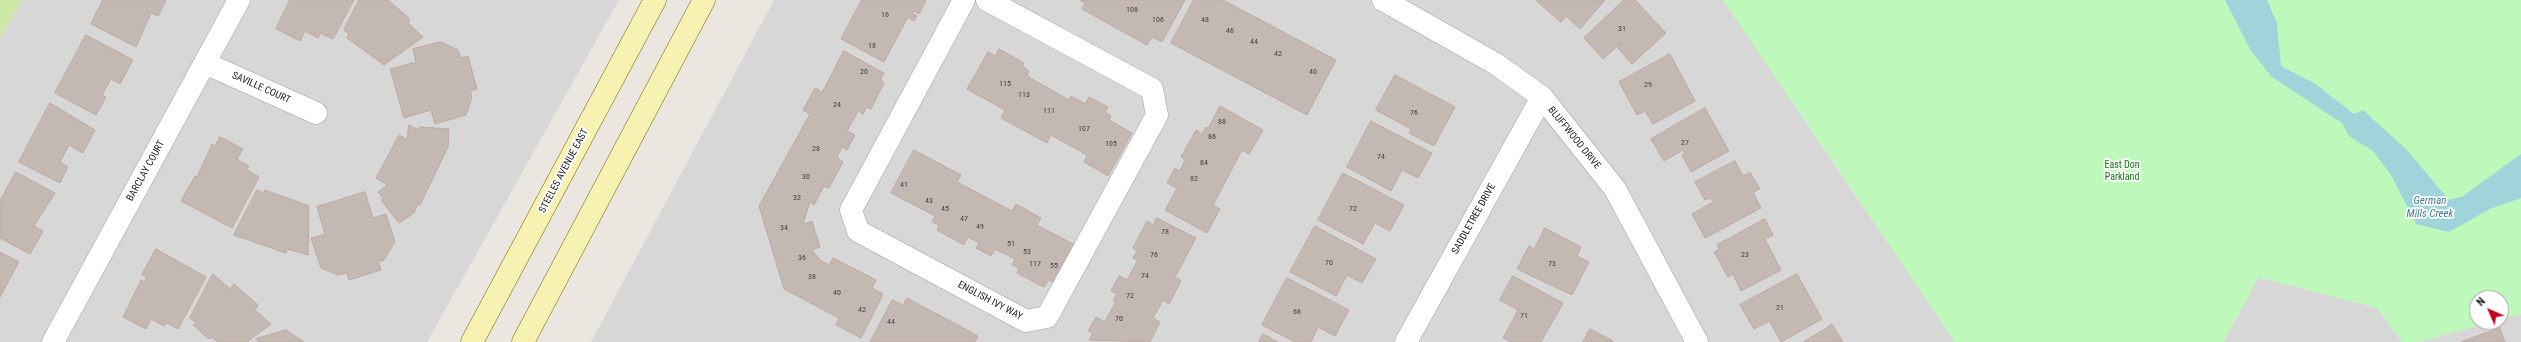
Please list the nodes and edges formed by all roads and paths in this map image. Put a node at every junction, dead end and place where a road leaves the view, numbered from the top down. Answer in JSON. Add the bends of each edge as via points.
{"nodes":[{"id":1,"x":239,"y":0,"type":"edge"},
{"id":2,"x":655,"y":0,"type":"edge"},
{"id":3,"x":704,"y":0,"type":"edge"},
{"id":4,"x":964,"y":0,"type":"edge"},
{"id":5,"x":987,"y":0,"type":"edge"},
{"id":6,"x":1383,"y":0,"type":"edge"},
{"id":7,"x":206,"y":63,"type":"junction"},
{"id":8,"x":1542,"y":97,"type":"junction"},
{"id":9,"x":316,"y":113,"type":"dead end"},
{"id":10,"x":53,"y":342,"type":"edge"},
{"id":11,"x":472,"y":342,"type":"edge"},
{"id":12,"x":523,"y":342,"type":"edge"},
{"id":13,"x":1406,"y":342,"type":"edge"},
{"id":14,"x":1697,"y":342,"type":"edge"}],
"edges":[{"from":1,"to":7,"type":"street","name":"BARCLAY COURT"},
{"from":2,"to":11,"type":"main road","name":"STEELES AVENUE EAST"},
{"from":3,"to":12,"type":"main road"},
{"from":4,"to":5,"type":"street","name":"ENGLISH IVY WAY","via":[[851,210],[858,231],[1026,321],[1047,317],[1157,115],[1152,89]]},
{"from":6,"to":8,"type":"street","name":"BLUFFWOOD DRIVE","via":[[1496,64]]},
{"from":7,"to":9,"type":"street","name":"SAVILLE COURT"},
{"from":7,"to":10,"type":"street","name":"BARCLAY COURT"},
{"from":8,"to":13,"type":"street","name":"SADDLETREE DRIVE"},
{"from":8,"to":14,"type":"street","name":"BLUFFWOOD DRIVE","via":[[1615,189]]}]}
